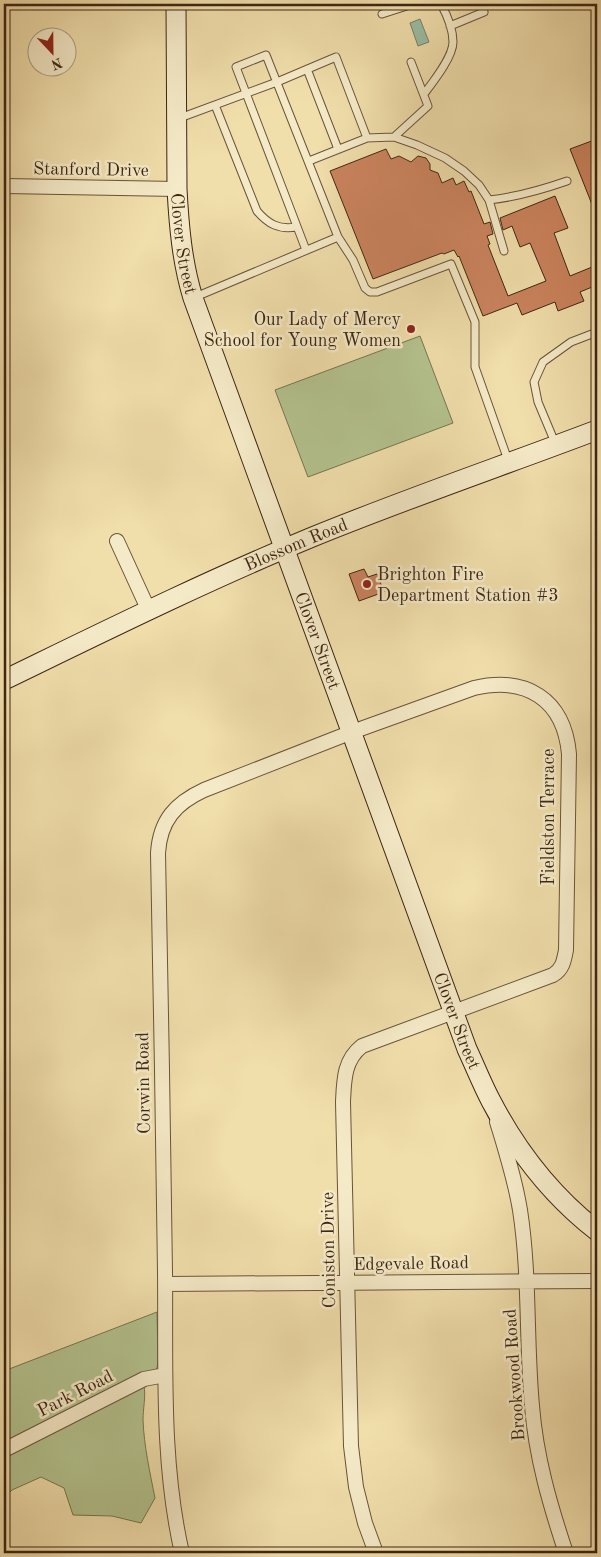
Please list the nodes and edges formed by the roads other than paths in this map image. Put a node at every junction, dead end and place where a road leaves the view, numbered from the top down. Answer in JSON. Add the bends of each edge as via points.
{"nodes":[{"id":1,"x":176,"y":4,"type":"edge"},
{"id":2,"x":413,"y":4,"type":"edge"},
{"id":3,"x":441,"y":4,"type":"edge"},
{"id":4,"x":481,"y":4,"type":"edge"},
{"id":5,"x":382,"y":14,"type":"dead end"},
{"id":6,"x":450,"y":26,"type":"junction"},
{"id":7,"x":411,"y":62,"type":"dead end"},
{"id":8,"x":307,"y":69,"type":"junction"},
{"id":9,"x":277,"y":82,"type":"junction"},
{"id":10,"x":245,"y":94,"type":"junction"},
{"id":11,"x":424,"y":94,"type":"junction"},
{"id":12,"x":215,"y":105,"type":"junction"},
{"id":13,"x":177,"y":119,"type":"junction"},
{"id":14,"x":394,"y":137,"type":"junction"},
{"id":15,"x":367,"y":138,"type":"junction"},
{"id":16,"x":338,"y":149,"type":"junction"},
{"id":17,"x":309,"y":161,"type":"junction"},
{"id":18,"x":566,"y":181,"type":"dead end"},
{"id":19,"x":4,"y":186,"type":"edge"},
{"id":20,"x":177,"y":189,"type":"junction"},
{"id":21,"x":490,"y":200,"type":"junction"},
{"id":22,"x":296,"y":228,"type":"junction"},
{"id":23,"x":338,"y":237,"type":"junction"},
{"id":24,"x":306,"y":250,"type":"junction"},
{"id":25,"x":504,"y":251,"type":"dead end"},
{"id":26,"x":193,"y":298,"type":"junction"},
{"id":27,"x":597,"y":332,"type":"edge"},
{"id":28,"x":597,"y":430,"type":"edge"},
{"id":29,"x":556,"y":445,"type":"junction"},
{"id":30,"x":509,"y":463,"type":"junction"},
{"id":31,"x":117,"y":541,"type":"dead end"},
{"id":32,"x":285,"y":549,"type":"junction"},
{"id":33,"x":149,"y":610,"type":"junction"},
{"id":34,"x":4,"y":680,"type":"edge"},
{"id":35,"x":352,"y":732,"type":"junction"},
{"id":36,"x":454,"y":1012,"type":"junction"},
{"id":37,"x":490,"y":1100,"type":"junction"},
{"id":38,"x":597,"y":1230,"type":"edge"},
{"id":39,"x":527,"y":1281,"type":"junction"},
{"id":40,"x":597,"y":1281,"type":"edge"},
{"id":41,"x":347,"y":1282,"type":"junction"},
{"id":42,"x":165,"y":1284,"type":"junction"},
{"id":43,"x":165,"y":1375,"type":"junction"},
{"id":44,"x":4,"y":1450,"type":"edge"},
{"id":45,"x":182,"y":1553,"type":"edge"},
{"id":46,"x":376,"y":1553,"type":"edge"},
{"id":47,"x":566,"y":1553,"type":"edge"}],
"edges":[{"from":1,"to":13,"type":"street","name":"Clover Street"},
{"from":2,"to":5,"type":"lane"},
{"from":3,"to":6,"type":"lane"},
{"from":4,"to":6,"type":"lane","via":[[484,12]]},
{"from":6,"to":11,"type":"lane","via":[[453,44],[443,68]]},
{"from":7,"to":11,"type":"lane"},
{"from":8,"to":9,"type":"lane"},
{"from":8,"to":15,"type":"lane","via":[[336,57]]},
{"from":8,"to":16,"type":"lane"},
{"from":9,"to":10,"type":"lane"},
{"from":9,"to":10,"type":"lane","via":[[266,55],[236,67]]},
{"from":9,"to":17,"type":"lane"},
{"from":10,"to":12,"type":"lane"},
{"from":10,"to":22,"type":"lane"},
{"from":11,"to":14,"type":"lane","via":[[428,106]]},
{"from":12,"to":13,"type":"lane"},
{"from":12,"to":22,"type":"lane","via":[[257,211],[264,220],[277,227]]},
{"from":13,"to":20,"type":"street","name":"Clover Street"},
{"from":14,"to":15,"type":"lane"},
{"from":14,"to":21,"type":"lane","via":[[445,158],[464,171]]},
{"from":15,"to":16,"type":"lane"},
{"from":16,"to":17,"type":"lane"},
{"from":17,"to":23,"type":"lane"},
{"from":18,"to":21,"type":"lane","via":[[515,197]]},
{"from":19,"to":20,"type":"street","name":"Stanford Drive"},
{"from":20,"to":26,"type":"street","name":"Clover Street","via":[[181,245]]},
{"from":21,"to":25,"type":"lane"},
{"from":22,"to":24,"type":"lane"},
{"from":23,"to":24,"type":"lane"},
{"from":23,"to":30,"type":"lane","via":[[370,292],[451,264],[475,322],[474,367]]},
{"from":24,"to":26,"type":"lane"},
{"from":26,"to":32,"type":"street","name":"Clover Street"},
{"from":27,"to":29,"type":"lane","via":[[571,342],[543,362],[534,382],[538,402]]},
{"from":28,"to":29,"type":"street","name":"Blossom Road"},
{"from":29,"to":30,"type":"street","name":"Blossom Road"},
{"from":30,"to":32,"type":"street","name":"Blossom Road"},
{"from":31,"to":33,"type":"street"},
{"from":32,"to":33,"type":"street","name":"Blossom Road"},
{"from":32,"to":35,"type":"street","name":"Clover Street"},
{"from":33,"to":34,"type":"street","name":"Blossom Road"},
{"from":35,"to":36,"type":"street","name":"Clover Street"},
{"from":35,"to":36,"type":"street","name":"Fieldston Terrace","via":[[474,688],[509,685],[530,690],[548,702],[566,734],[569,754],[564,962],[553,975]]},
{"from":35,"to":42,"type":"street","name":"Corwin Road","via":[[194,795],[170,814],[163,829],[158,853]]},
{"from":36,"to":37,"type":"street","name":"Clover Street"},
{"from":36,"to":41,"type":"street","name":"Coniston Drive","via":[[362,1046],[348,1062],[343,1102]]},
{"from":37,"to":38,"type":"street","name":"Clover Street","via":[[539,1175]]},
{"from":37,"to":39,"type":"street","name":"Brookwood Road","via":[[514,1181]]},
{"from":39,"to":40,"type":"street","name":"Edgevale Road"},
{"from":39,"to":41,"type":"street","name":"Edgevale Road"},
{"from":39,"to":47,"type":"street","name":"Brookwood Road","via":[[536,1440],[546,1492]]},
{"from":41,"to":42,"type":"street","name":"Edgevale Road"},
{"from":41,"to":46,"type":"street","name":"Coniston Drive","via":[[351,1446],[356,1487]]},
{"from":42,"to":43,"type":"street","name":"Corwin Road"},
{"from":43,"to":44,"type":"street","name":"Park Road","via":[[144,1379]]},
{"from":43,"to":45,"type":"street","name":"Corwin Road","via":[[170,1477]]}]}
